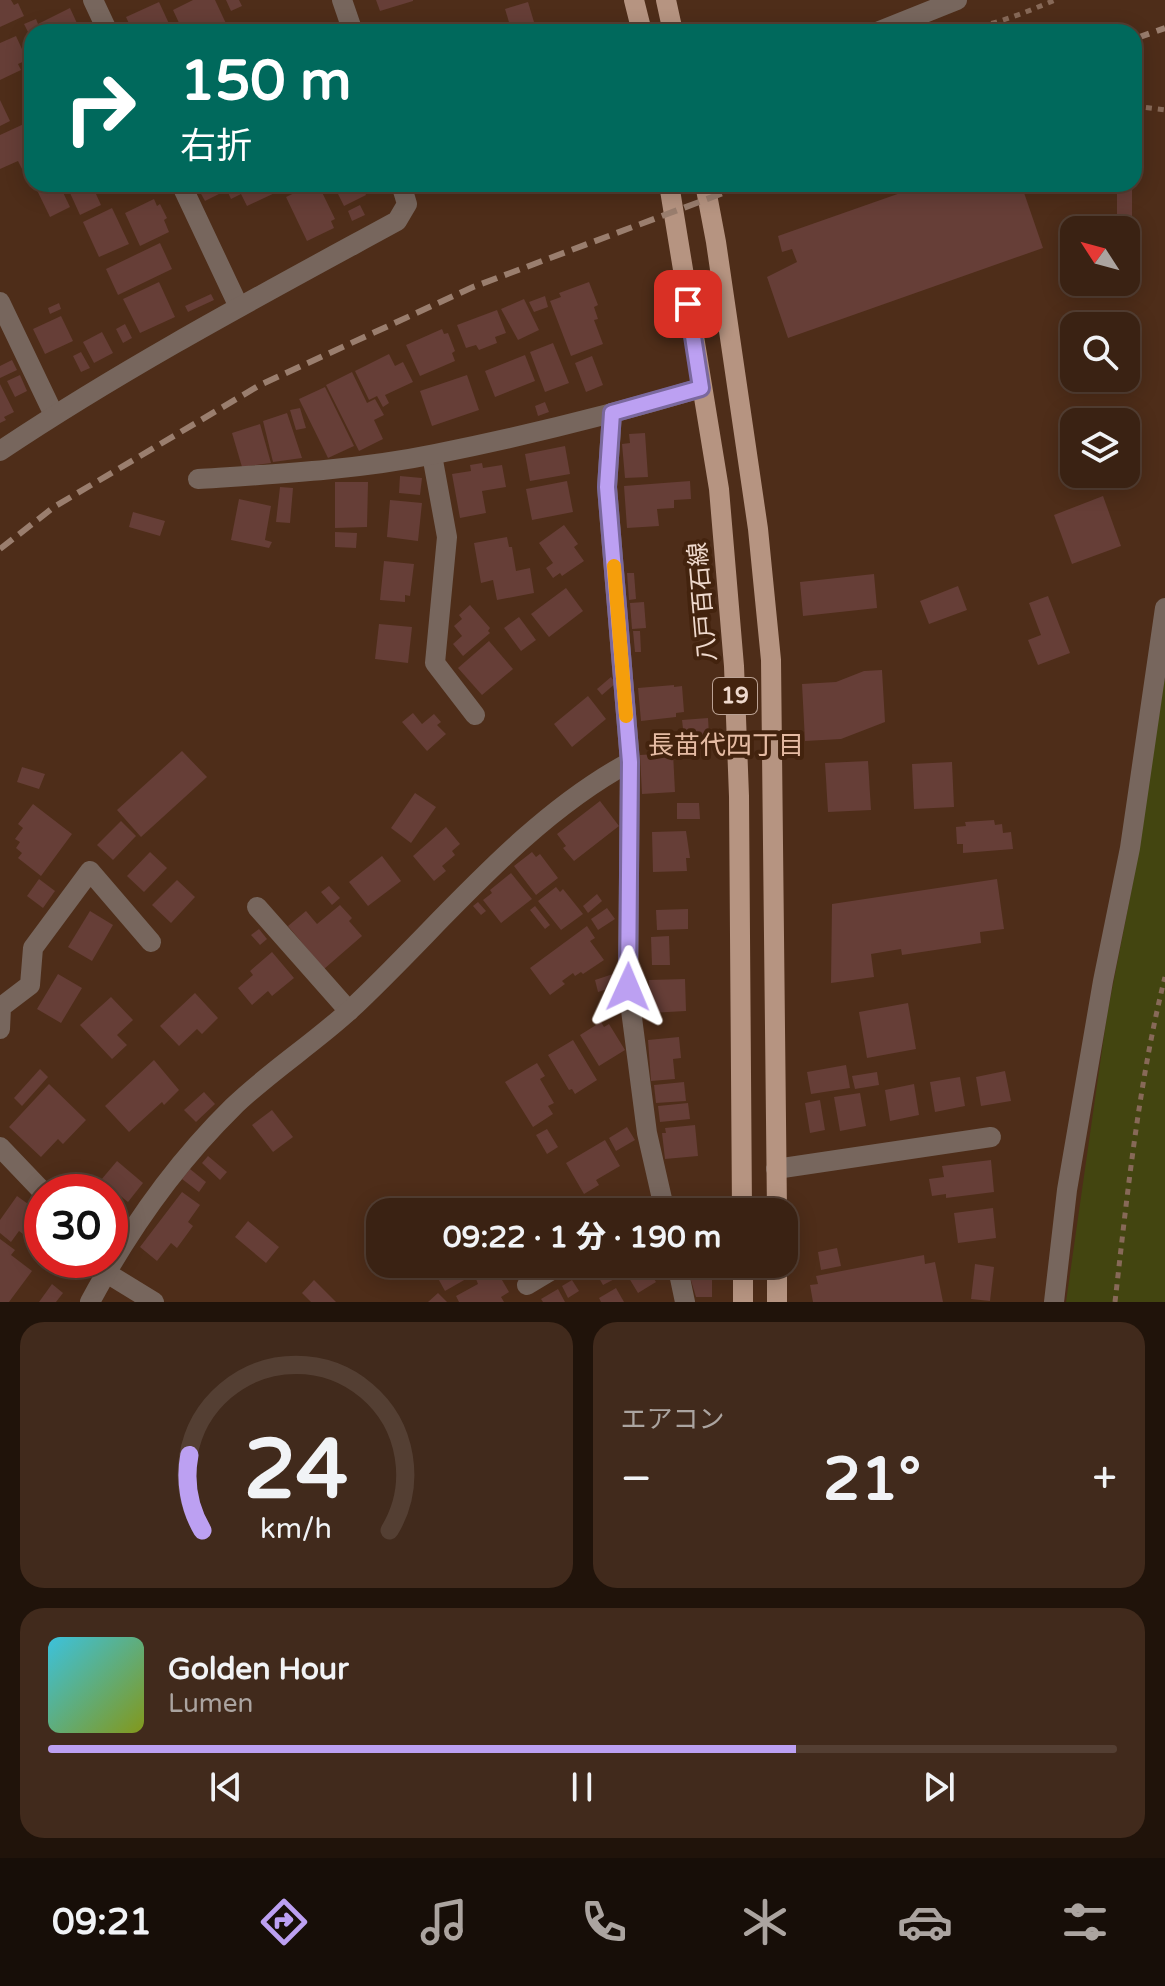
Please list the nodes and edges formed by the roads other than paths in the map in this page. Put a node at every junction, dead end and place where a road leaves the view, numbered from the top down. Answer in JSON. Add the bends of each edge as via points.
{"nodes":[{"id":1,"x":93,"y":0,"type":"edge"},
{"id":2,"x":342,"y":0,"type":"edge"},
{"id":3,"x":634,"y":0,"type":"edge"},
{"id":4,"x":666,"y":0,"type":"edge"},
{"id":5,"x":957,"y":0,"type":"edge"},
{"id":6,"x":104,"y":24,"type":"edge"},
{"id":7,"x":350,"y":24,"type":"edge"},
{"id":8,"x":640,"y":24,"type":"edge"},
{"id":9,"x":671,"y":24,"type":"edge"},
{"id":10,"x":898,"y":24,"type":"edge"},
{"id":11,"x":185,"y":192,"type":"edge"},
{"id":12,"x":403,"y":192,"type":"edge"},
{"id":13,"x":670,"y":192,"type":"edge"},
{"id":14,"x":707,"y":192,"type":"edge"},
{"id":15,"x":0,"y":302,"type":"edge"},
{"id":16,"x":239,"y":307,"type":"junction"},
{"id":17,"x":701,"y":388,"type":"junction"},
{"id":18,"x":612,"y":413,"type":"junction"},
{"id":19,"x":54,"y":415,"type":"junction"},
{"id":20,"x":0,"y":451,"type":"edge"},
{"id":21,"x":432,"y":455,"type":"junction"},
{"id":22,"x":198,"y":479,"type":"dead end"},
{"id":23,"x":1165,"y":608,"type":"edge"},
{"id":24,"x":475,"y":715,"type":"dead end"},
{"id":25,"x":630,"y":762,"type":"junction"},
{"id":26,"x":257,"y":907,"type":"dead end"},
{"id":27,"x":151,"y":942,"type":"dead end"},
{"id":28,"x":349,"y":1011,"type":"junction"},
{"id":29,"x":0,"y":1029,"type":"edge"},
{"id":30,"x":991,"y":1137,"type":"dead end"},
{"id":31,"x":0,"y":1147,"type":"edge"},
{"id":32,"x":776,"y":1169,"type":"junction"},
{"id":33,"x":26,"y":1174,"type":"edge"},
{"id":34,"x":656,"y":1198,"type":"edge"},
{"id":35,"x":742,"y":1198,"type":"edge"},
{"id":36,"x":777,"y":1198,"type":"edge"},
{"id":37,"x":128,"y":1230,"type":"edge"},
{"id":38,"x":97,"y":1278,"type":"edge"},
{"id":39,"x":119,"y":1278,"type":"edge"},
{"id":40,"x":539,"y":1278,"type":"edge"},
{"id":41,"x":680,"y":1278,"type":"edge"},
{"id":42,"x":743,"y":1278,"type":"edge"},
{"id":43,"x":777,"y":1278,"type":"edge"},
{"id":44,"x":527,"y":1285,"type":"dead end"},
{"id":45,"x":90,"y":1302,"type":"edge"},
{"id":46,"x":154,"y":1302,"type":"edge"},
{"id":47,"x":685,"y":1302,"type":"edge"},
{"id":48,"x":743,"y":1302,"type":"edge"},
{"id":49,"x":777,"y":1302,"type":"edge"},
{"id":50,"x":1054,"y":1302,"type":"edge"}],
"edges":[{"from":1,"to":6,"type":"street"},
{"from":2,"to":7,"type":"street"},
{"from":3,"to":8,"type":"main road"},
{"from":4,"to":9,"type":"main road"},
{"from":5,"to":10,"type":"street"},
{"from":11,"to":16,"type":"street"},
{"from":12,"to":16,"type":"street","via":[[407,204],[397,221]]},
{"from":13,"to":17,"type":"main road","name":"八戸百石線","number":"19"},
{"from":14,"to":32,"type":"main road","number":"19","via":[[758,529],[771,660]]},
{"from":15,"to":19,"type":"street"},
{"from":16,"to":19,"type":"street"},
{"from":17,"to":18,"type":"street"},
{"from":17,"to":35,"type":"main road","name":"八戸百石線","number":"19","via":[[719,489],[734,666]]},
{"from":18,"to":21,"type":"street"},
{"from":18,"to":25,"type":"street","via":[[607,487]]},
{"from":19,"to":20,"type":"street"},
{"from":21,"to":22,"type":"street"},
{"from":21,"to":24,"type":"street","via":[[447,537],[435,663]]},
{"from":23,"to":50,"type":"street","via":[[1130,848],[1067,1190]]},
{"from":25,"to":28,"type":"street","via":[[596,780],[491,869]]},
{"from":25,"to":34,"type":"street","via":[[628,987]]},
{"from":26,"to":28,"type":"street"},
{"from":27,"to":29,"type":"street","via":[[90,871],[33,948],[30,985],[1,1007]]},
{"from":28,"to":37,"type":"street","via":[[235,1105],[174,1170]]},
{"from":30,"to":32,"type":"street"},
{"from":31,"to":33,"type":"street"},
{"from":32,"to":36,"type":"main road","number":"19"},
{"from":38,"to":45,"type":"street"},
{"from":39,"to":46,"type":"street"},
{"from":40,"to":44,"type":"street"},
{"from":41,"to":47,"type":"street"},
{"from":42,"to":48,"type":"main road"},
{"from":43,"to":49,"type":"main road"}]}
